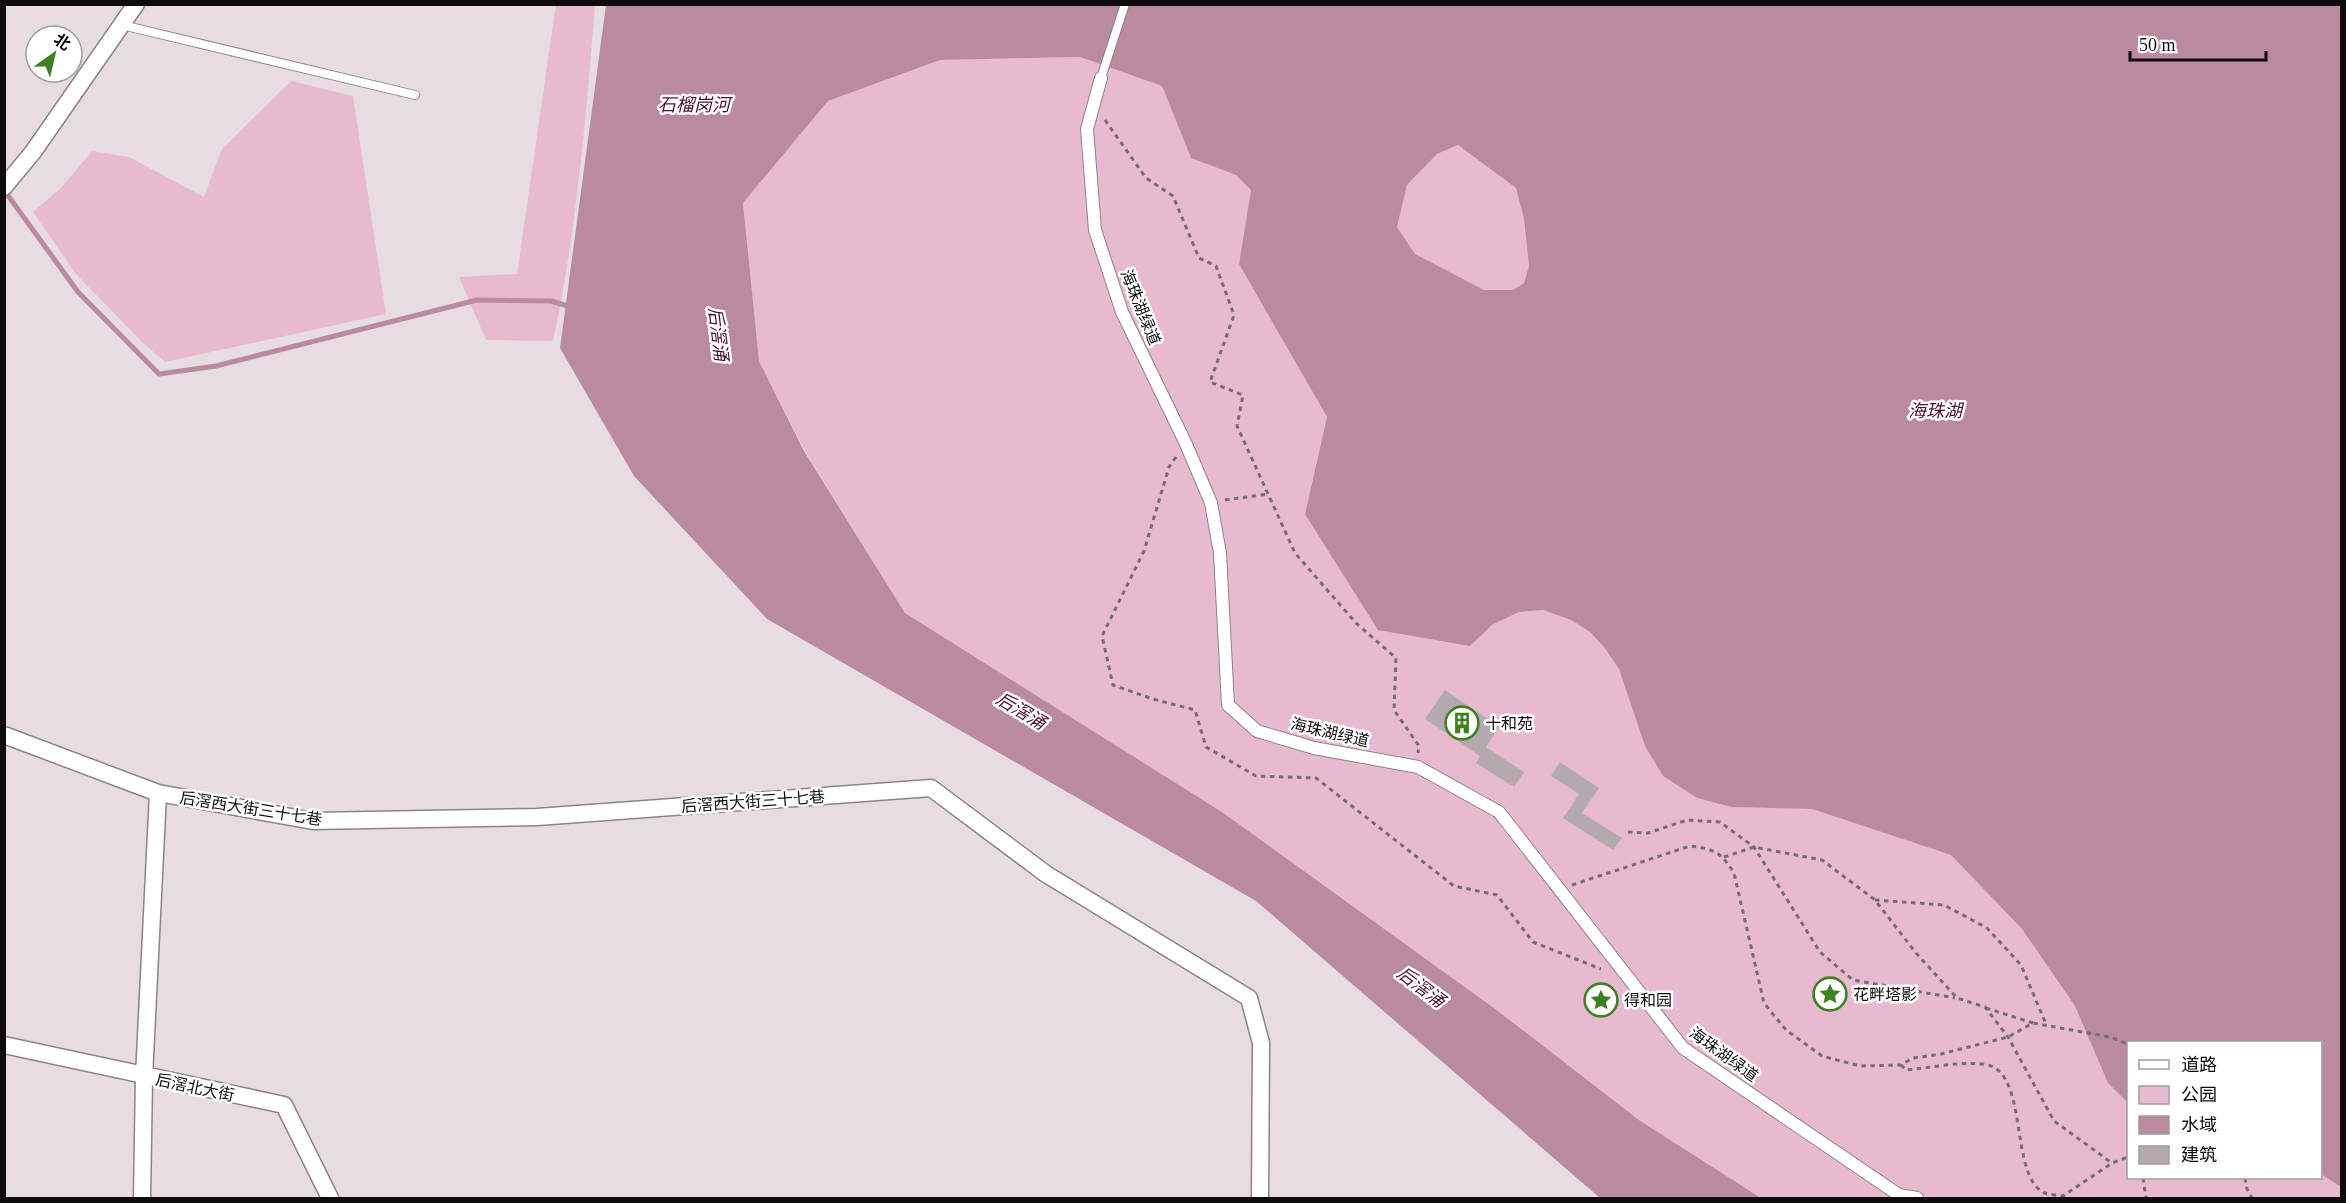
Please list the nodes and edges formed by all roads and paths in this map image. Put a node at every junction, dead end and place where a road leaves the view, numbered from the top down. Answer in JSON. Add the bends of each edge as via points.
{"nodes":[{"id":1,"x":136,"y":4,"type":"edge"},
{"id":2,"x":1125,"y":4,"type":"edge"},
{"id":3,"x":122,"y":25,"type":"junction"},
{"id":4,"x":1101,"y":78,"type":"joint"},
{"id":5,"x":415,"y":95,"type":"dead end"},
{"id":6,"x":1094,"y":104,"type":"junction"},
{"id":7,"x":8,"y":183,"type":"edge"},
{"id":8,"x":1268,"y":494,"type":"junction"},
{"id":9,"x":1210,"y":503,"type":"junction"},
{"id":10,"x":4,"y":735,"type":"edge"},
{"id":11,"x":1418,"y":767,"type":"junction"},
{"id":12,"x":158,"y":793,"type":"junction"},
{"id":13,"x":1628,"y":832,"type":"dead end"},
{"id":14,"x":1754,"y":847,"type":"junction"},
{"id":15,"x":1724,"y":857,"type":"junction"},
{"id":16,"x":1559,"y":889,"type":"junction"},
{"id":17,"x":1875,"y":900,"type":"junction"},
{"id":18,"x":1957,"y":998,"type":"junction"},
{"id":19,"x":1985,"y":1007,"type":"junction"},
{"id":20,"x":2033,"y":1023,"type":"junction"},
{"id":21,"x":2046,"y":1024,"type":"junction"},
{"id":22,"x":2008,"y":1037,"type":"junction"},
{"id":23,"x":2127,"y":1044,"type":"edge"},
{"id":24,"x":4,"y":1045,"type":"edge"},
{"id":25,"x":1901,"y":1065,"type":"junction"},
{"id":26,"x":144,"y":1077,"type":"junction"},
{"id":27,"x":2127,"y":1157,"type":"edge"},
{"id":28,"x":2112,"y":1163,"type":"junction"},
{"id":29,"x":2143,"y":1179,"type":"edge"},
{"id":30,"x":2245,"y":1179,"type":"edge"},
{"id":31,"x":142,"y":1198,"type":"edge"},
{"id":32,"x":330,"y":1198,"type":"edge"},
{"id":33,"x":1260,"y":1198,"type":"edge"},
{"id":34,"x":1917,"y":1198,"type":"edge"},
{"id":35,"x":2146,"y":1198,"type":"edge"},
{"id":36,"x":2252,"y":1198,"type":"edge"}],
"edges":[{"from":1,"to":3,"type":"street"},
{"from":2,"to":4,"type":"lane"},
{"from":3,"to":5,"type":"lane"},
{"from":3,"to":7,"type":"street"},
{"from":4,"to":6,"type":"street","name":"海珠湖绿道"},
{"from":6,"to":8,"type":"path","via":[[1146,178],[1173,196],[1199,258],[1216,266],[1234,315],[1210,382],[1243,394],[1237,426]]},
{"from":6,"to":9,"type":"street","name":"海珠湖绿道","via":[[1087,129],[1095,230],[1122,312]]},
{"from":8,"to":9,"type":"path"},
{"from":8,"to":11,"type":"path","via":[[1295,553],[1356,623],[1396,658],[1394,710],[1419,746]]},
{"from":9,"to":11,"type":"street","name":"海珠湖绿道","via":[[1220,553],[1228,705],[1257,731],[1314,748]]},
{"from":10,"to":12,"type":"street","name":"后滘西大街三十七巷"},
{"from":11,"to":16,"type":"street","name":"海珠湖绿道","via":[[1499,812]]},
{"from":12,"to":26,"type":"street"},
{"from":12,"to":33,"type":"street","name":"后滘西大街三十七巷","via":[[312,821],[537,817],[932,788],[1046,874],[1249,998],[1261,1043]]},
{"from":13,"to":14,"type":"path","via":[[1648,832],[1687,820],[1720,822]]},
{"from":14,"to":15,"type":"path"},
{"from":14,"to":17,"type":"path","via":[[1822,860]]},
{"from":14,"to":18,"type":"path","via":[[1820,952],[1853,980]]},
{"from":15,"to":16,"type":"path","via":[[1706,848],[1690,846]]},
{"from":15,"to":25,"type":"path","via":[[1734,873],[1764,1003],[1786,1030],[1822,1056],[1860,1066]]},
{"from":16,"to":34,"type":"street","name":"海珠湖绿道","via":[[1683,1048],[1899,1195]]},
{"from":17,"to":18,"type":"path"},
{"from":17,"to":21,"type":"path","via":[[1944,905],[1987,928],[2021,965]]},
{"from":18,"to":19,"type":"path"},
{"from":19,"to":20,"type":"path"},
{"from":19,"to":22,"type":"path"},
{"from":20,"to":21,"type":"path"},
{"from":20,"to":22,"type":"path"},
{"from":21,"to":23,"type":"path"},
{"from":22,"to":25,"type":"path","via":[[1912,1058]]},
{"from":22,"to":28,"type":"path","via":[[2054,1121]]},
{"from":24,"to":26,"type":"street","name":"后滘北大街"},
{"from":25,"to":28,"type":"path","via":[[1906,1070],[1990,1065],[2004,1074],[2029,1178],[2043,1192],[2063,1196]]},
{"from":26,"to":31,"type":"street"},
{"from":26,"to":32,"type":"street","name":"后滘北大街","via":[[284,1105]]},
{"from":27,"to":28,"type":"path"},
{"from":29,"to":35,"type":"path"},
{"from":30,"to":36,"type":"path"}]}
